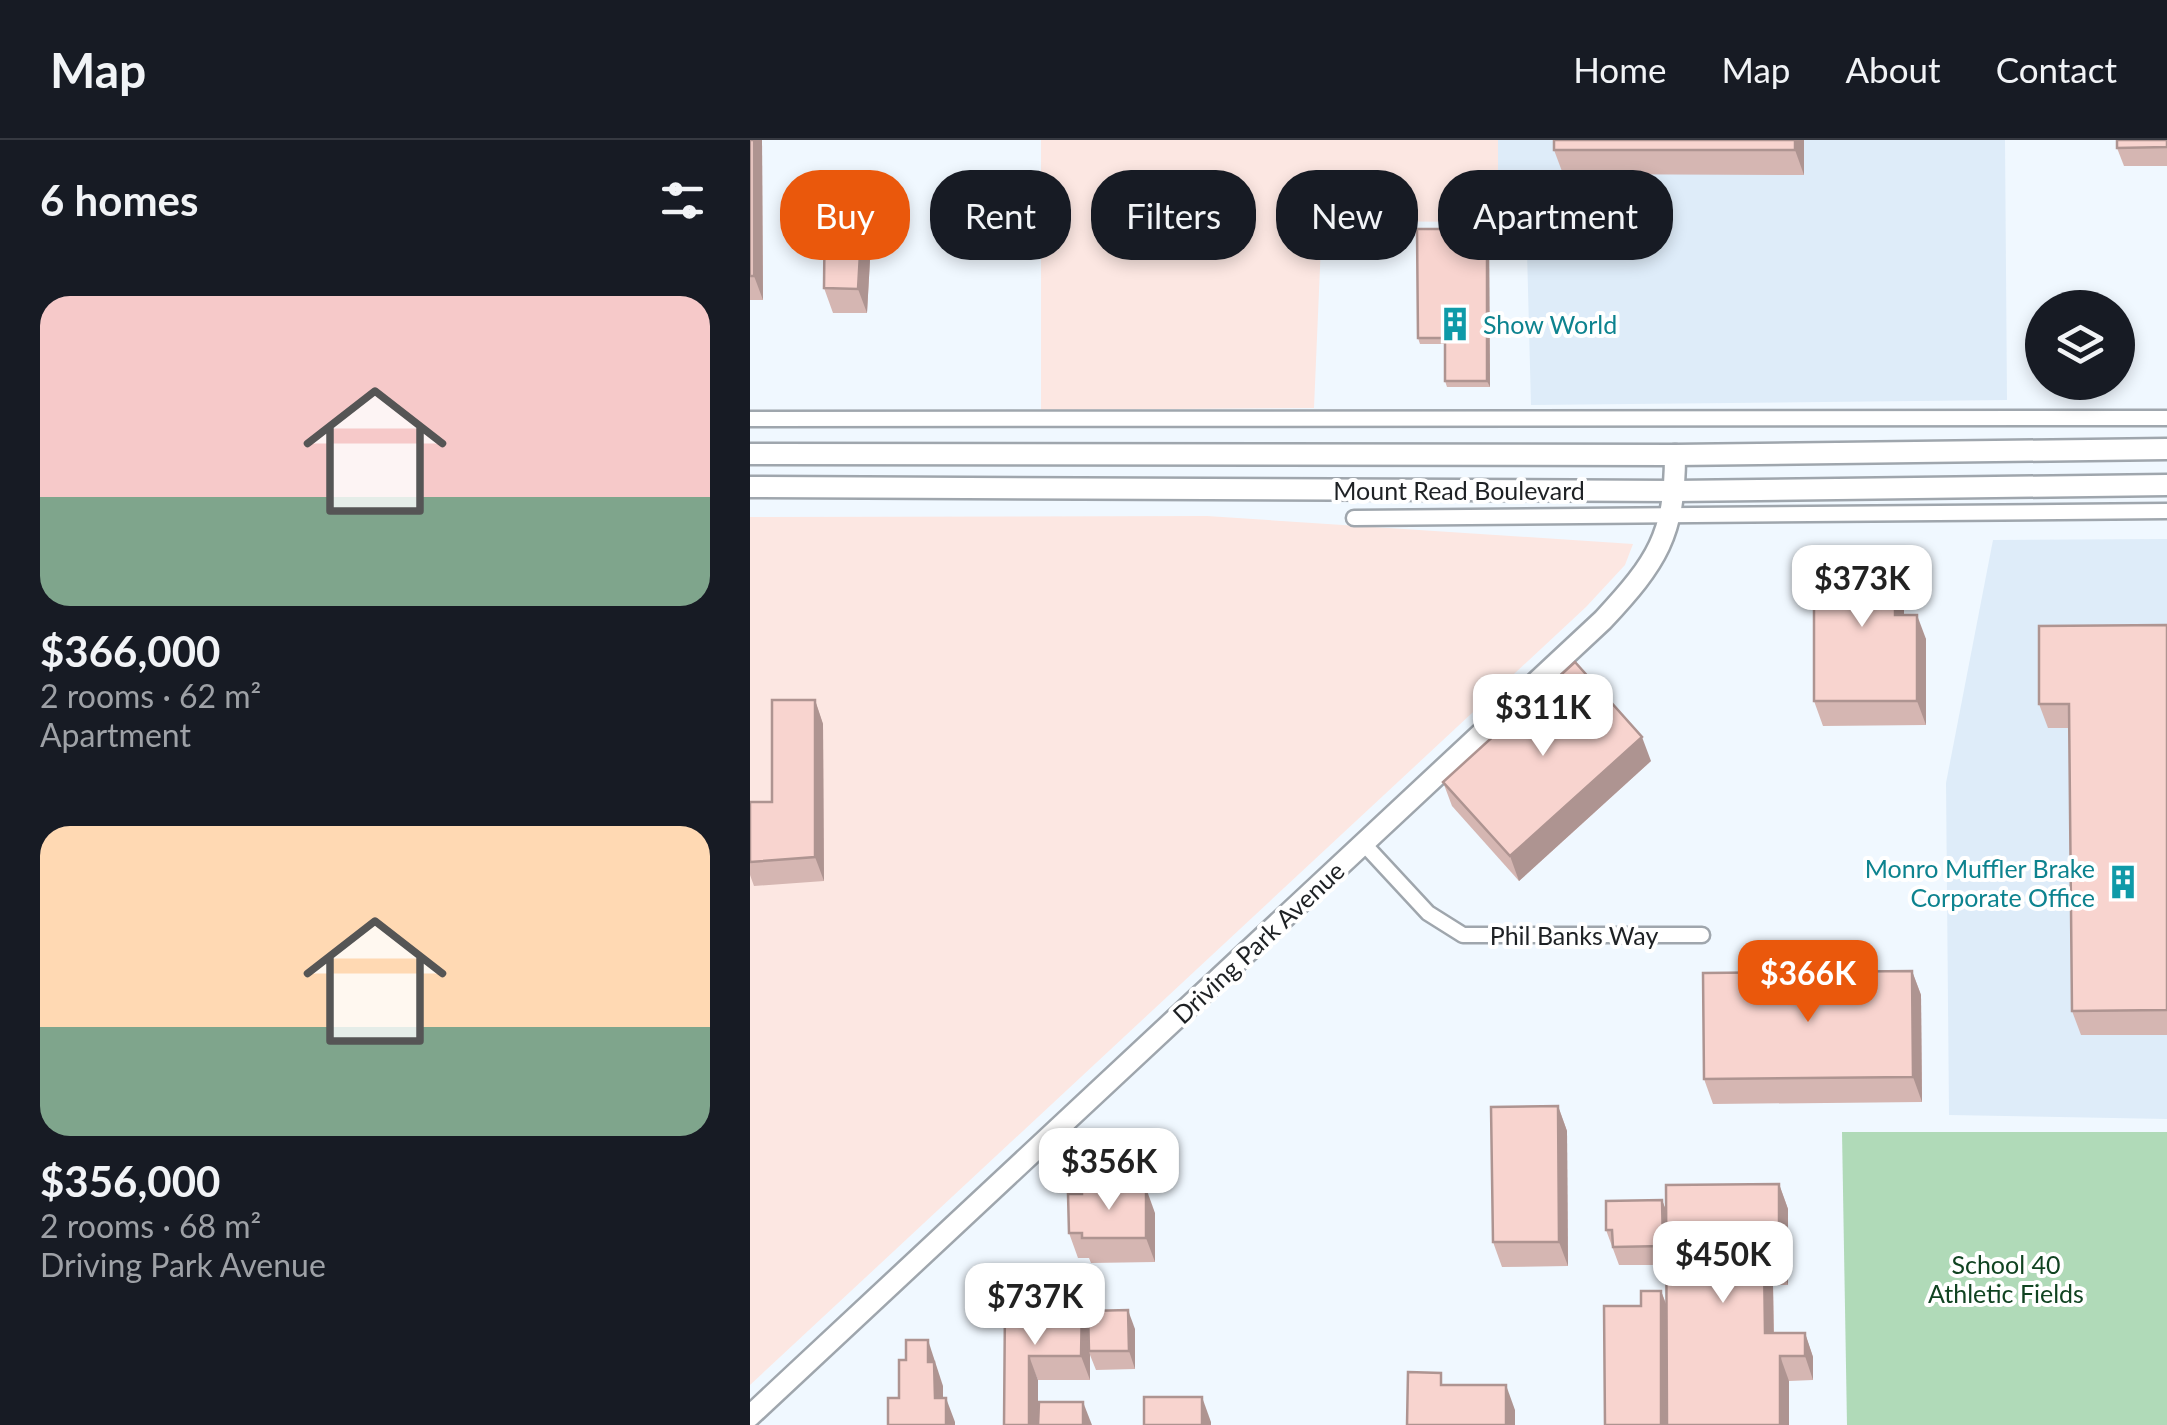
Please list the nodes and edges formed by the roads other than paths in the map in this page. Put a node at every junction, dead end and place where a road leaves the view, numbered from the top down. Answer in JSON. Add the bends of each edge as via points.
{"nodes":[{"id":1,"x":2167,"y":418,"type":"edge"},
{"id":2,"x":750,"y":419,"type":"edge"},
{"id":3,"x":1675,"y":421,"type":"junction"},
{"id":4,"x":2167,"y":450,"type":"edge"},
{"id":5,"x":750,"y":454,"type":"edge"},
{"id":6,"x":1675,"y":455,"type":"junction"},
{"id":7,"x":2167,"y":485,"type":"edge"},
{"id":8,"x":750,"y":487,"type":"edge"},
{"id":9,"x":1675,"y":490,"type":"junction"},
{"id":10,"x":2167,"y":511,"type":"edge"},
{"id":11,"x":1673,"y":515,"type":"junction"},
{"id":12,"x":1354,"y":518,"type":"dead end"},
{"id":13,"x":1364,"y":844,"type":"junction"},
{"id":14,"x":1702,"y":934,"type":"dead end"},
{"id":15,"x":750,"y":1416,"type":"edge"}],
"edges":[{"from":1,"to":3,"type":"street"},
{"from":2,"to":3,"type":"street"},
{"from":3,"to":6,"type":"street","name":"Driving Park Avenue"},
{"from":4,"to":6,"type":"main road","name":"Mount Read Boulevard"},
{"from":5,"to":6,"type":"main road","name":"Mount Read Boulevard"},
{"from":6,"to":9,"type":"main road","name":"Driving Park Avenue"},
{"from":7,"to":9,"type":"main road","name":"Mount Read Boulevard"},
{"from":8,"to":9,"type":"main road","name":"Mount Read Boulevard"},
{"from":9,"to":11,"type":"main road","name":"Driving Park Avenue"},
{"from":10,"to":11,"type":"street","name":"Mount Read Boulevard"},
{"from":11,"to":12,"type":"street","name":"Mount Read Boulevard"},
{"from":11,"to":13,"type":"main road","name":"Driving Park Avenue","via":[[1653,562],[1603,620]]},
{"from":13,"to":14,"type":"street","name":"Phil Banks Way","via":[[1428,913],[1463,934]]},
{"from":13,"to":15,"type":"main road","name":"Driving Park Avenue"}]}
